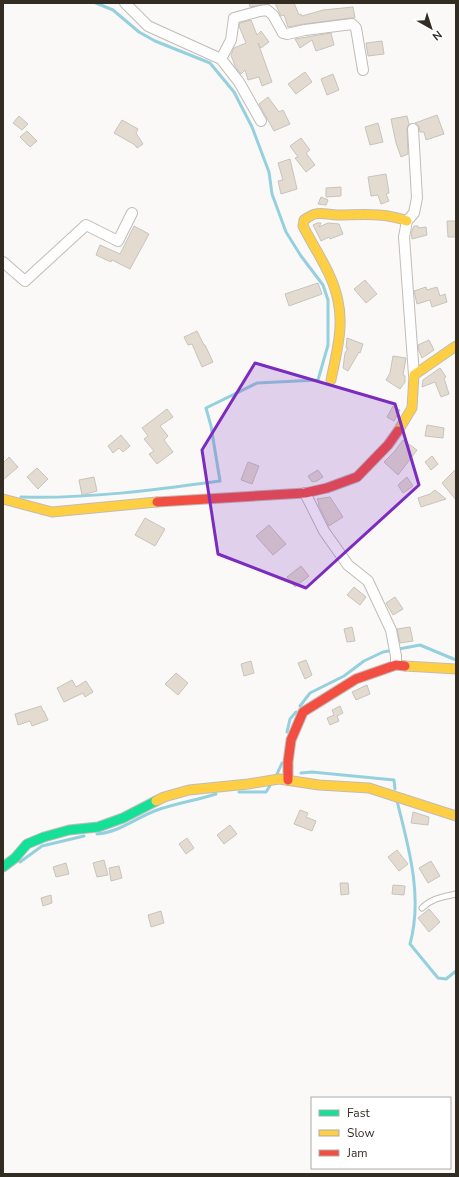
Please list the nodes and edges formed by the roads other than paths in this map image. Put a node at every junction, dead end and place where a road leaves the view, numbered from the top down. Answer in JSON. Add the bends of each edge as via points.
{"nodes":[{"id":1,"x":125,"y":3,"type":"edge"},
{"id":2,"x":220,"y":59,"type":"junction"},
{"id":3,"x":363,"y":70,"type":"dead end"},
{"id":4,"x":261,"y":121,"type":"dead end"},
{"id":5,"x":413,"y":129,"type":"dead end"},
{"id":6,"x":132,"y":213,"type":"dead end"},
{"id":7,"x":407,"y":221,"type":"junction"},
{"id":8,"x":3,"y":262,"type":"edge"},
{"id":9,"x":456,"y":346,"type":"edge"},
{"id":10,"x":414,"y":375,"type":"junction"},
{"id":11,"x":331,"y":380,"type":"dead end"},
{"id":12,"x":305,"y":493,"type":"junction"},
{"id":13,"x":3,"y":498,"type":"edge"},
{"id":14,"x":396,"y":661,"type":"junction"},
{"id":15,"x":456,"y":669,"type":"edge"},
{"id":16,"x":288,"y":780,"type":"junction"},
{"id":17,"x":456,"y":816,"type":"edge"},
{"id":18,"x":3,"y":867,"type":"edge"},
{"id":19,"x":456,"y":894,"type":"edge"},
{"id":20,"x":422,"y":908,"type":"dead end"}],
"edges":[{"from":1,"to":2,"type":"street","via":[[148,26]]},
{"from":2,"to":3,"type":"street","via":[[231,40],[234,18],[268,10],[283,33],[287,34],[352,24],[356,28]]},
{"from":2,"to":4,"type":"street","via":[[239,82]]},
{"from":5,"to":7,"type":"street","via":[[417,198],[414,214]]},
{"from":6,"to":8,"type":"street","via":[[118,241],[86,225],[25,281]]},
{"from":7,"to":10,"type":"street","via":[[404,237]]},
{"from":7,"to":11,"type":"street","via":[[385,214],[361,213],[315,214],[304,220],[303,226],[336,293],[340,312]]},
{"from":9,"to":10,"type":"street"},
{"from":10,"to":12,"type":"street","via":[[412,408],[388,445],[357,477]]},
{"from":12,"to":13,"type":"street","via":[[184,500],[52,512]]},
{"from":12,"to":14,"type":"street","via":[[324,530],[348,565],[368,581],[390,630]]},
{"from":14,"to":15,"type":"street"},
{"from":14,"to":16,"type":"street","via":[[356,679],[303,712],[291,740]]},
{"from":16,"to":17,"type":"street","via":[[369,788]]},
{"from":16,"to":18,"type":"street","via":[[190,790],[164,798],[98,828],[69,830],[44,837],[27,844]]},
{"from":19,"to":20,"type":"lane","via":[[434,898]]}]}
